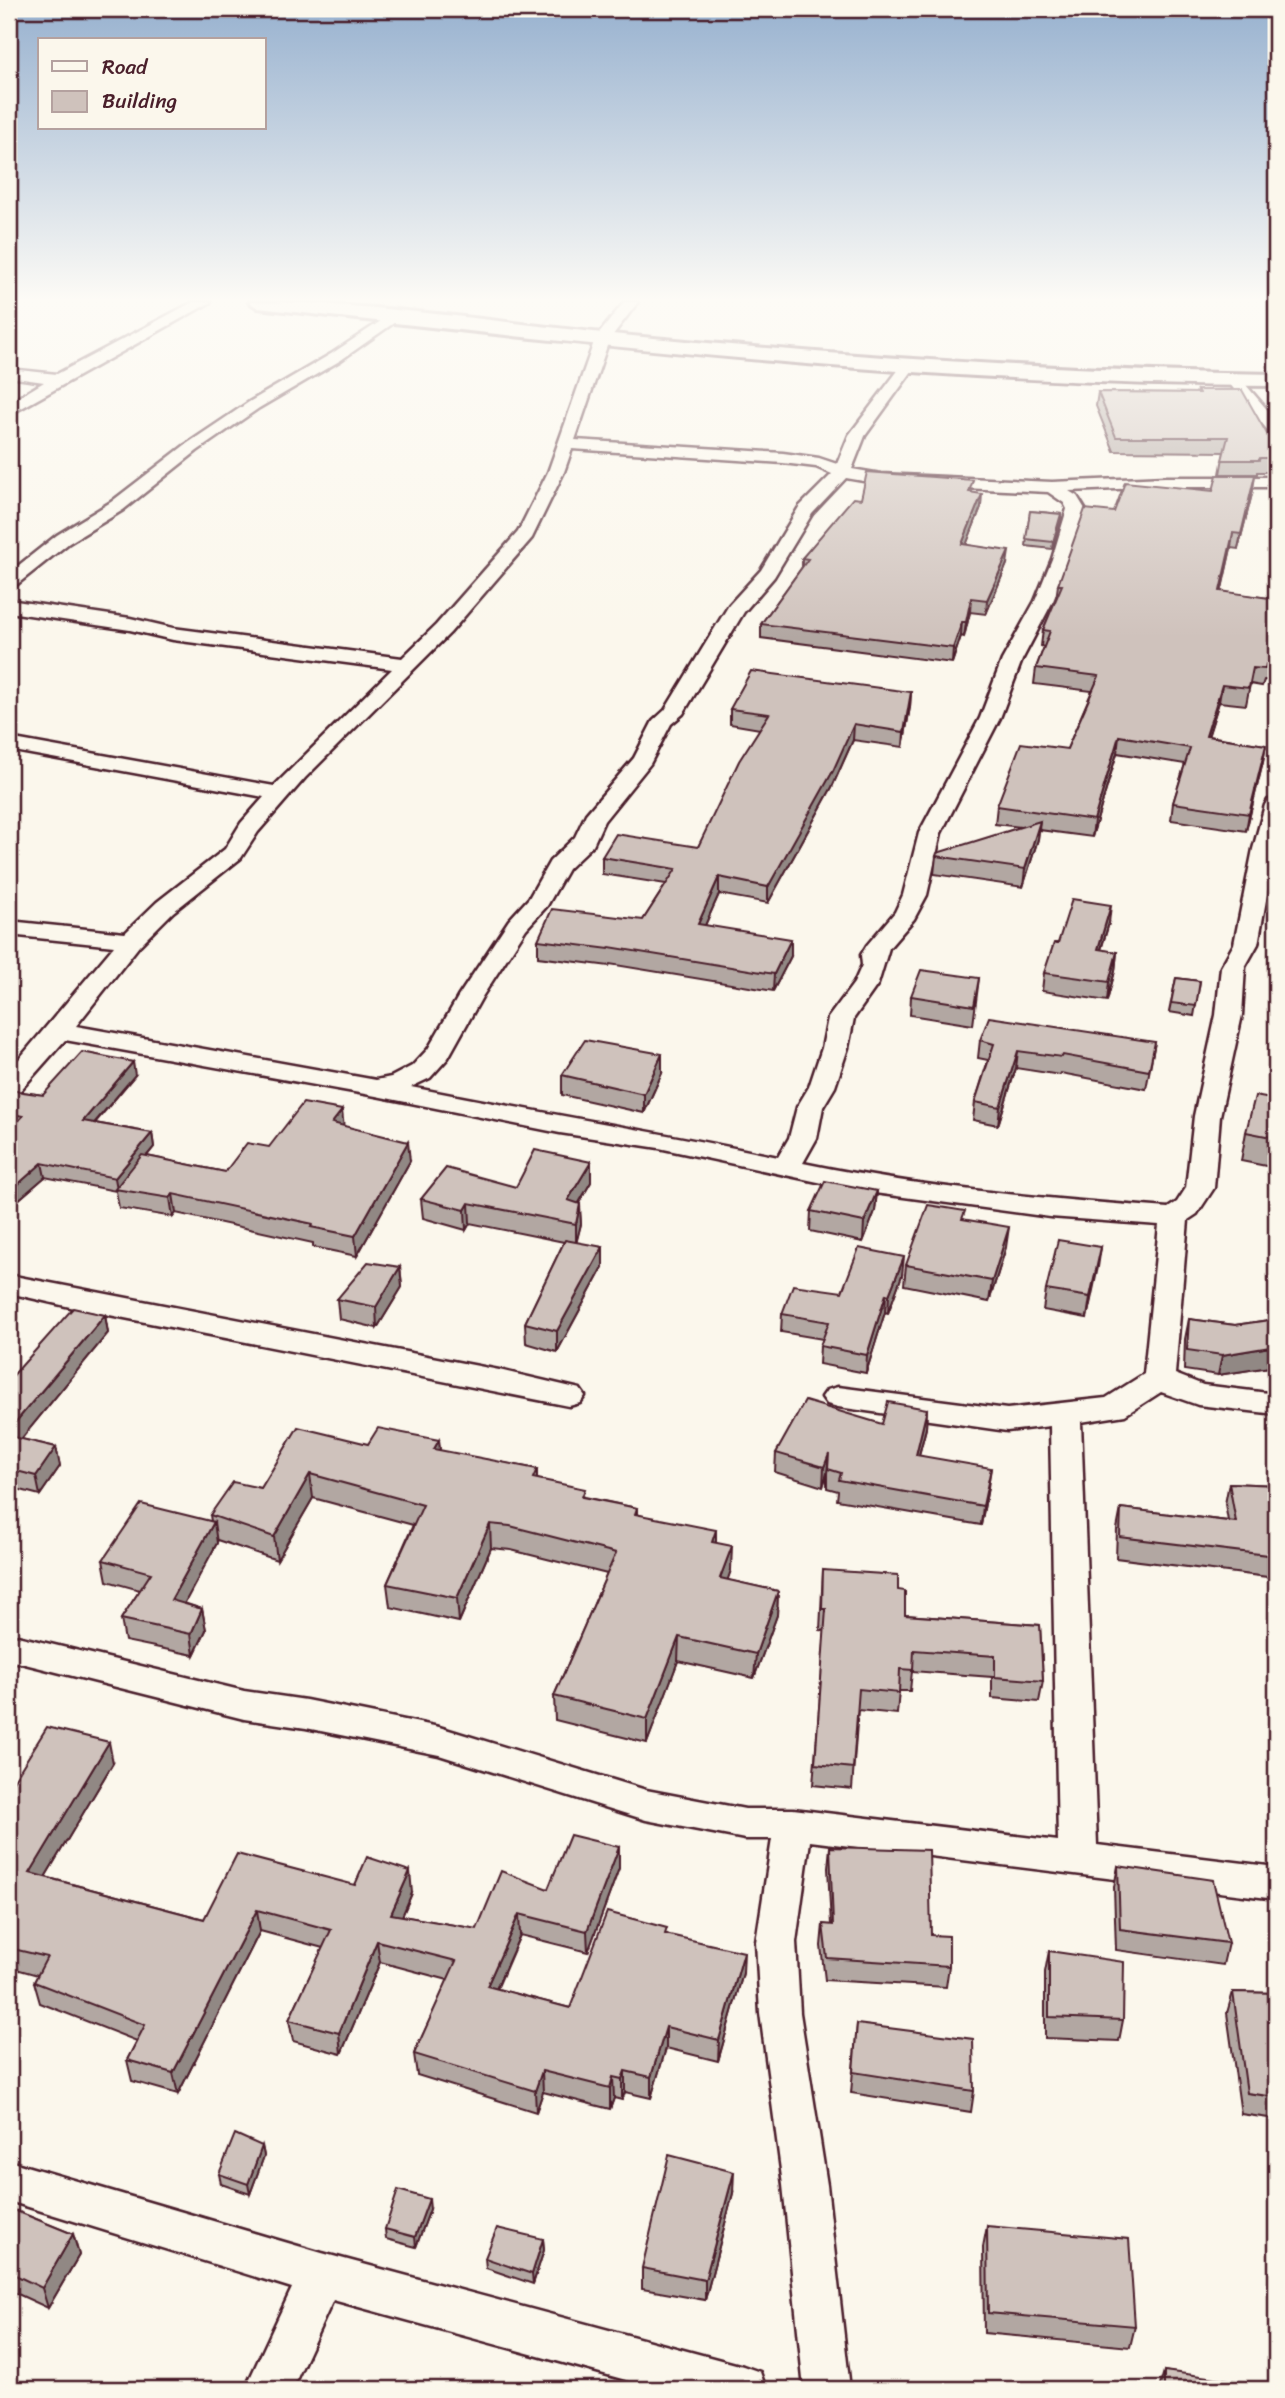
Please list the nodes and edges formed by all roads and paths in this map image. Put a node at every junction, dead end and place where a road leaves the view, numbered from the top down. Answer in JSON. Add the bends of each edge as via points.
{"nodes":[{"id":1,"x":241,"y":414,"type":"edge"},
{"id":2,"x":576,"y":414,"type":"edge"},
{"id":3,"x":873,"y":414,"type":"edge"},
{"id":4,"x":1263,"y":414,"type":"edge"},
{"id":5,"x":1276,"y":429,"type":"edge"},
{"id":6,"x":566,"y":444,"type":"junction"},
{"id":7,"x":842,"y":472,"type":"junction"},
{"id":8,"x":1276,"y":482,"type":"edge"},
{"id":9,"x":1052,"y":487,"type":"junction"},
{"id":10,"x":9,"y":582,"type":"edge"},
{"id":11,"x":9,"y":606,"type":"edge"},
{"id":12,"x":408,"y":665,"type":"junction"},
{"id":13,"x":9,"y":744,"type":"edge"},
{"id":14,"x":279,"y":793,"type":"junction"},
{"id":15,"x":1276,"y":805,"type":"edge"},
{"id":16,"x":9,"y":928,"type":"edge"},
{"id":17,"x":131,"y":941,"type":"junction"},
{"id":18,"x":59,"y":1031,"type":"junction"},
{"id":19,"x":9,"y":1087,"type":"edge"},
{"id":20,"x":376,"y":1088,"type":"junction"},
{"id":21,"x":786,"y":1168,"type":"junction"},
{"id":22,"x":1174,"y":1217,"type":"junction"},
{"id":23,"x":9,"y":1284,"type":"edge"},
{"id":24,"x":1159,"y":1379,"type":"junction"},
{"id":25,"x":569,"y":1396,"type":"dead end"},
{"id":26,"x":838,"y":1397,"type":"dead end"},
{"id":27,"x":1276,"y":1404,"type":"edge"},
{"id":28,"x":1065,"y":1414,"type":"junction"},
{"id":29,"x":9,"y":1647,"type":"edge"},
{"id":30,"x":793,"y":1824,"type":"junction"},
{"id":31,"x":1078,"y":1860,"type":"junction"},
{"id":32,"x":1276,"y":1883,"type":"edge"},
{"id":33,"x":9,"y":2181,"type":"edge"},
{"id":34,"x":322,"y":2275,"type":"junction"},
{"id":35,"x":268,"y":2389,"type":"edge"},
{"id":36,"x":743,"y":2389,"type":"edge"},
{"id":37,"x":827,"y":2389,"type":"edge"}],
"edges":[{"from":1,"to":10,"type":"street"},
{"from":2,"to":6,"type":"street"},
{"from":3,"to":7,"type":"street","via":[[857,435]]},
{"from":4,"to":5,"type":"street"},
{"from":6,"to":7,"type":"street","via":[[783,458]]},
{"from":6,"to":12,"type":"street","via":[[526,534]]},
{"from":7,"to":9,"type":"street","via":[[881,479]]},
{"from":7,"to":20,"type":"street","via":[[805,511],[768,573],[736,609],[674,714],[663,721],[643,760],[517,925],[439,1053],[421,1072]]},
{"from":8,"to":9,"type":"street"},
{"from":9,"to":21,"type":"street","via":[[1076,509],[1044,601],[930,833],[911,905],[879,945],[866,984],[841,1018],[822,1087]]},
{"from":11,"to":12,"type":"street","via":[[163,633]]},
{"from":12,"to":14,"type":"street"},
{"from":13,"to":14,"type":"street"},
{"from":14,"to":17,"type":"street","via":[[233,853],[165,906]]},
{"from":15,"to":22,"type":"street","via":[[1246,944],[1233,967],[1205,1127],[1200,1188],[1187,1208]]},
{"from":16,"to":17,"type":"street"},
{"from":17,"to":18,"type":"street"},
{"from":18,"to":19,"type":"street"},
{"from":18,"to":20,"type":"street"},
{"from":20,"to":21,"type":"street"},
{"from":21,"to":22,"type":"street","via":[[860,1183],[1050,1208]]},
{"from":22,"to":24,"type":"street"},
{"from":23,"to":25,"type":"street"},
{"from":24,"to":27,"type":"street","via":[[1198,1395]]},
{"from":24,"to":28,"type":"street","via":[[1114,1408]]},
{"from":26,"to":28,"type":"street","via":[[978,1418]]},
{"from":28,"to":31,"type":"street"},
{"from":29,"to":30,"type":"street","via":[[244,1706],[439,1741],[646,1805],[745,1824]]},
{"from":30,"to":31,"type":"street"},
{"from":30,"to":37,"type":"street","via":[[776,1942],[780,2013],[806,2185]]},
{"from":31,"to":32,"type":"street"},
{"from":33,"to":34,"type":"street"},
{"from":34,"to":35,"type":"street"},
{"from":34,"to":36,"type":"street"}]}
